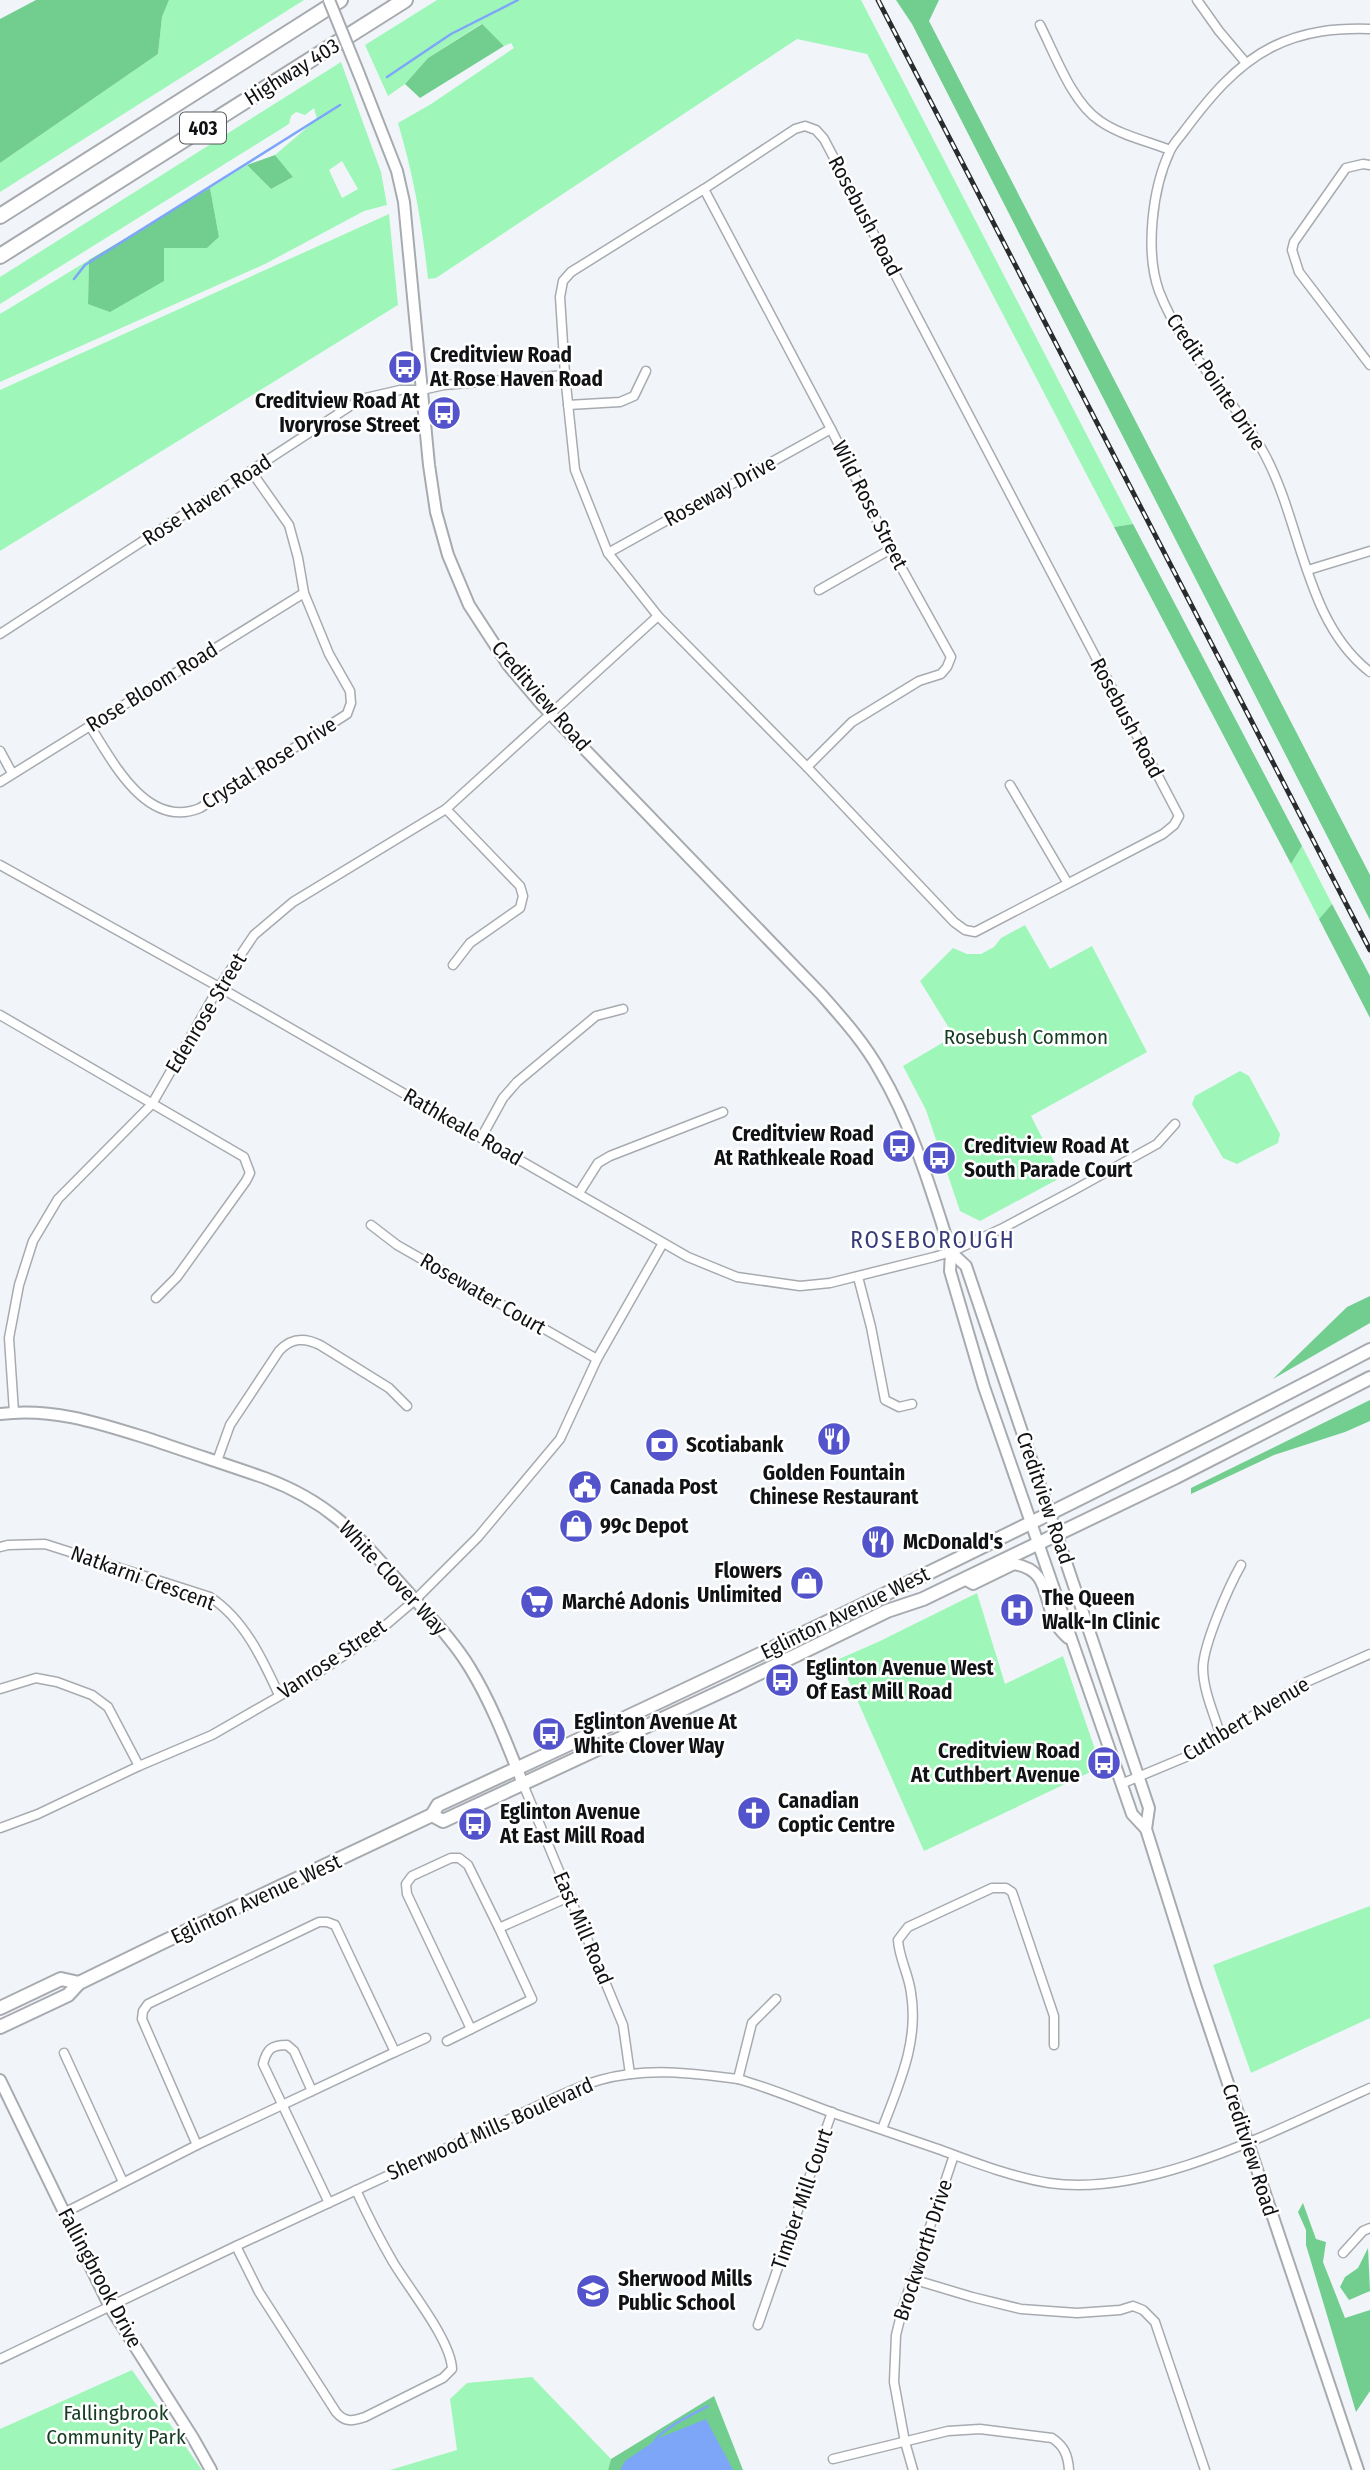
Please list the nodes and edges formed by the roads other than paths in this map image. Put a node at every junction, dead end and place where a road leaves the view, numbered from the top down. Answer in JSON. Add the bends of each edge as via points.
{"nodes":[{"id":1,"x":328,"y":0,"type":"edge"},
{"id":2,"x":340,"y":0,"type":"edge"},
{"id":3,"x":405,"y":0,"type":"edge"},
{"id":4,"x":1197,"y":0,"type":"edge"},
{"id":5,"x":1040,"y":25,"type":"dead end"},
{"id":6,"x":1370,"y":29,"type":"edge"},
{"id":7,"x":1246,"y":63,"type":"junction"},
{"id":8,"x":1170,"y":150,"type":"junction"},
{"id":9,"x":1370,"y":166,"type":"edge"},
{"id":10,"x":704,"y":189,"type":"junction"},
{"id":11,"x":0,"y":216,"type":"edge"},
{"id":12,"x":0,"y":256,"type":"edge"},
{"id":13,"x":1370,"y":365,"type":"edge"},
{"id":14,"x":646,"y":371,"type":"dead end"},
{"id":15,"x":565,"y":375,"type":"junction"},
{"id":16,"x":422,"y":390,"type":"junction"},
{"id":17,"x":568,"y":405,"type":"junction"},
{"id":18,"x":831,"y":429,"type":"junction"},
{"id":19,"x":251,"y":471,"type":"junction"},
{"id":20,"x":891,"y":549,"type":"junction"},
{"id":21,"x":1370,"y":551,"type":"edge"},
{"id":22,"x":608,"y":553,"type":"junction"},
{"id":23,"x":1308,"y":570,"type":"junction"},
{"id":24,"x":819,"y":590,"type":"dead end"},
{"id":25,"x":304,"y":593,"type":"junction"},
{"id":26,"x":658,"y":617,"type":"junction"},
{"id":27,"x":0,"y":634,"type":"edge"},
{"id":28,"x":1370,"y":671,"type":"edge"},
{"id":29,"x":551,"y":715,"type":"junction"},
{"id":30,"x":90,"y":726,"type":"junction"},
{"id":31,"x":0,"y":751,"type":"edge"},
{"id":32,"x":807,"y":767,"type":"junction"},
{"id":33,"x":12,"y":773,"type":"junction"},
{"id":34,"x":0,"y":782,"type":"edge"},
{"id":35,"x":1010,"y":785,"type":"dead end"},
{"id":36,"x":446,"y":809,"type":"junction"},
{"id":37,"x":0,"y":865,"type":"edge"},
{"id":38,"x":1067,"y":882,"type":"junction"},
{"id":39,"x":453,"y":965,"type":"dead end"},
{"id":40,"x":219,"y":987,"type":"junction"},
{"id":41,"x":623,"y":1009,"type":"dead end"},
{"id":42,"x":0,"y":1015,"type":"edge"},
{"id":43,"x":152,"y":1104,"type":"junction"},
{"id":44,"x":723,"y":1112,"type":"dead end"},
{"id":45,"x":1175,"y":1125,"type":"dead end"},
{"id":46,"x":481,"y":1138,"type":"junction"},
{"id":47,"x":579,"y":1193,"type":"junction"},
{"id":48,"x":371,"y":1225,"type":"dead end"},
{"id":49,"x":663,"y":1242,"type":"junction"},
{"id":50,"x":951,"y":1252,"type":"junction"},
{"id":51,"x":858,"y":1277,"type":"junction"},
{"id":52,"x":156,"y":1298,"type":"dead end"},
{"id":53,"x":1370,"y":1350,"type":"edge"},
{"id":54,"x":597,"y":1359,"type":"junction"},
{"id":55,"x":1370,"y":1378,"type":"edge"},
{"id":56,"x":912,"y":1404,"type":"dead end"},
{"id":57,"x":407,"y":1406,"type":"dead end"},
{"id":58,"x":14,"y":1412,"type":"junction"},
{"id":59,"x":0,"y":1413,"type":"edge"},
{"id":60,"x":217,"y":1461,"type":"junction"},
{"id":61,"x":1050,"y":1512,"type":"junction"},
{"id":62,"x":1030,"y":1522,"type":"junction"},
{"id":63,"x":1058,"y":1534,"type":"junction"},
{"id":64,"x":1038,"y":1544,"type":"junction"},
{"id":65,"x":0,"y":1547,"type":"edge"},
{"id":66,"x":1241,"y":1565,"type":"dead end"},
{"id":67,"x":964,"y":1579,"type":"junction"},
{"id":68,"x":415,"y":1600,"type":"junction"},
{"id":69,"x":1070,"y":1640,"type":"junction"},
{"id":70,"x":1370,"y":1654,"type":"edge"},
{"id":71,"x":0,"y":1689,"type":"edge"},
{"id":72,"x":279,"y":1695,"type":"junction"},
{"id":73,"x":1222,"y":1737,"type":"junction"},
{"id":74,"x":139,"y":1766,"type":"junction"},
{"id":75,"x":517,"y":1769,"type":"junction"},
{"id":76,"x":1137,"y":1777,"type":"junction"},
{"id":77,"x":523,"y":1784,"type":"junction"},
{"id":78,"x":1121,"y":1784,"type":"junction"},
{"id":79,"x":432,"y":1815,"type":"junction"},
{"id":80,"x":0,"y":1828,"type":"edge"},
{"id":81,"x":1146,"y":1829,"type":"junction"},
{"id":82,"x":571,"y":1896,"type":"junction"},
{"id":83,"x":499,"y":1928,"type":"junction"},
{"id":84,"x":79,"y":1983,"type":"junction"},
{"id":85,"x":776,"y":1999,"type":"dead end"},
{"id":86,"x":0,"y":2008,"type":"edge"},
{"id":87,"x":0,"y":2027,"type":"edge"},
{"id":88,"x":471,"y":2029,"type":"junction"},
{"id":89,"x":426,"y":2038,"type":"dead end"},
{"id":90,"x":447,"y":2041,"type":"dead end"},
{"id":91,"x":1054,"y":2045,"type":"dead end"},
{"id":92,"x":395,"y":2052,"type":"junction"},
{"id":93,"x":64,"y":2053,"type":"dead end"},
{"id":94,"x":630,"y":2074,"type":"junction"},
{"id":95,"x":738,"y":2079,"type":"junction"},
{"id":96,"x":0,"y":2080,"type":"edge"},
{"id":97,"x":1370,"y":2088,"type":"edge"},
{"id":98,"x":312,"y":2091,"type":"junction"},
{"id":99,"x":284,"y":2105,"type":"junction"},
{"id":100,"x":832,"y":2112,"type":"junction"},
{"id":101,"x":882,"y":2129,"type":"junction"},
{"id":102,"x":1248,"y":2143,"type":"junction"},
{"id":103,"x":197,"y":2145,"type":"junction"},
{"id":104,"x":954,"y":2155,"type":"junction"},
{"id":105,"x":123,"y":2182,"type":"junction"},
{"id":106,"x":356,"y":2190,"type":"junction"},
{"id":107,"x":329,"y":2203,"type":"junction"},
{"id":108,"x":64,"y":2213,"type":"junction"},
{"id":109,"x":1370,"y":2228,"type":"edge"},
{"id":110,"x":236,"y":2246,"type":"junction"},
{"id":111,"x":1343,"y":2253,"type":"dead end"},
{"id":112,"x":912,"y":2279,"type":"junction"},
{"id":113,"x":110,"y":2308,"type":"junction"},
{"id":114,"x":758,"y":2325,"type":"dead end"},
{"id":115,"x":0,"y":2359,"type":"edge"},
{"id":116,"x":905,"y":2442,"type":"junction"},
{"id":117,"x":833,"y":2459,"type":"dead end"},
{"id":118,"x":211,"y":2470,"type":"edge"},
{"id":119,"x":913,"y":2470,"type":"edge"},
{"id":120,"x":1069,"y":2470,"type":"edge"},
{"id":121,"x":1205,"y":2470,"type":"edge"},
{"id":122,"x":1358,"y":2470,"type":"edge"}],
"edges":[{"from":1,"to":16,"type":"main road","name":"Creditview Road","bridge":true,"via":[[397,171]]},
{"from":2,"to":11,"type":"highway","name":"Highway 403","number":"403"},
{"from":3,"to":12,"type":"highway","name":"Highway 403","number":"403"},
{"from":4,"to":7,"type":"street"},
{"from":5,"to":8,"type":"street","via":[[1074,92],[1099,121]]},
{"from":6,"to":7,"type":"street","name":"Credit Pointe Drive","via":[[1306,33]]},
{"from":7,"to":8,"type":"street","name":"Credit Pointe Drive","via":[[1221,86]]},
{"from":8,"to":23,"type":"street","name":"Credit Pointe Drive","via":[[1151,223],[1158,288],[1175,329],[1265,456]]},
{"from":9,"to":13,"type":"street","via":[[1346,169],[1292,250],[1299,272]]},
{"from":10,"to":15,"type":"street","name":"Rosebush Road","via":[[563,281]]},
{"from":10,"to":18,"type":"street","name":"Wild Rose Street"},
{"from":10,"to":38,"type":"street","name":"Rosebush Road","via":[[795,129],[805,126],[824,139],[1179,816],[1163,834]]},
{"from":14,"to":17,"type":"street","via":[[635,396]]},
{"from":15,"to":16,"type":"street","name":"Rose Haven Road"},
{"from":15,"to":17,"type":"street","name":"Rosebush Road"},
{"from":16,"to":19,"type":"street","name":"Rose Haven Road","via":[[361,399]]},
{"from":16,"to":29,"type":"main road","name":"Creditview Road","via":[[436,512],[448,555],[469,605],[508,665]]},
{"from":17,"to":22,"type":"street","name":"Rosebush Road","via":[[575,470]]},
{"from":18,"to":20,"type":"street","name":"Wild Rose Street"},
{"from":18,"to":22,"type":"street","name":"Roseway Drive"},
{"from":19,"to":25,"type":"street","name":"Crystal Rose Drive","via":[[289,525]]},
{"from":19,"to":27,"type":"street","name":"Rose Haven Road"},
{"from":20,"to":24,"type":"street"},
{"from":20,"to":32,"type":"street","name":"Wild Rose Street","via":[[951,657],[941,674],[919,681],[863,713]]},
{"from":21,"to":23,"type":"street"},
{"from":22,"to":26,"type":"street","name":"Rosebush Road"},
{"from":23,"to":28,"type":"street","name":"Credit Pointe Drive","via":[[1341,643]]},
{"from":25,"to":30,"type":"street","name":"Rose Bloom Road"},
{"from":25,"to":30,"type":"street","name":"Crystal Rose Drive","via":[[350,691],[347,714],[200,808],[174,813],[137,793]]},
{"from":26,"to":29,"type":"street","name":"Edenrose Street"},
{"from":26,"to":32,"type":"street","name":"Rosebush Road"},
{"from":29,"to":36,"type":"street","name":"Edenrose Street"},
{"from":29,"to":50,"type":"main road","name":"Creditview Road","via":[[861,1040],[912,1134]]},
{"from":30,"to":33,"type":"street","name":"Rose Bloom Road"},
{"from":31,"to":33,"type":"street"},
{"from":32,"to":38,"type":"street","name":"Rosebush Road","via":[[965,930],[988,927]]},
{"from":33,"to":34,"type":"street","name":"Rose Bloom Road"},
{"from":35,"to":38,"type":"street"},
{"from":36,"to":39,"type":"street","via":[[520,886],[523,896],[520,908],[470,943]]},
{"from":36,"to":40,"type":"street","name":"Edenrose Street","via":[[293,902],[254,935]]},
{"from":37,"to":40,"type":"street","name":"Rathkeale Road"},
{"from":40,"to":43,"type":"street","name":"Edenrose Street"},
{"from":40,"to":46,"type":"street","name":"Rathkeale Road"},
{"from":41,"to":46,"type":"street","via":[[596,1016],[517,1082]]},
{"from":42,"to":43,"type":"street"},
{"from":43,"to":52,"type":"street","via":[[237,1152],[250,1173],[177,1277]]},
{"from":43,"to":58,"type":"street","name":"Edenrose Street","via":[[58,1199],[33,1241],[9,1338]]},
{"from":44,"to":47,"type":"street","via":[[610,1156],[598,1163]]},
{"from":45,"to":50,"type":"street","name":"Rathkeale Road","via":[[1157,1144]]},
{"from":46,"to":47,"type":"street","name":"Rathkeale Road"},
{"from":47,"to":49,"type":"street","name":"Rathkeale Road"},
{"from":48,"to":54,"type":"street","name":"Rosewater Court","via":[[397,1245]]},
{"from":49,"to":51,"type":"street","name":"Rathkeale Road","via":[[737,1277],[761,1282],[800,1286]]},
{"from":49,"to":54,"type":"street","name":"Vanrose Street"},
{"from":50,"to":51,"type":"street","name":"Rathkeale Road"},
{"from":50,"to":61,"type":"main road","name":"Creditview Road","via":[[966,1266]]},
{"from":50,"to":62,"type":"main road","name":"Creditview Road","via":[[950,1271],[974,1354]]},
{"from":51,"to":56,"type":"street","via":[[885,1400],[898,1407]]},
{"from":53,"to":61,"type":"main road","name":"Eglinton Avenue West"},
{"from":54,"to":68,"type":"street","name":"Vanrose Street","via":[[560,1439],[478,1536]]},
{"from":55,"to":63,"type":"main road","name":"Eglinton Avenue West"},
{"from":57,"to":60,"type":"street","via":[[389,1388],[320,1345],[296,1339],[279,1351],[230,1425]]},
{"from":58,"to":59,"type":"main road","name":"White Clover Way"},
{"from":58,"to":60,"type":"main road","name":"White Clover Way","via":[[74,1416]]},
{"from":60,"to":68,"type":"main road","name":"White Clover Way","via":[[288,1487],[323,1506],[352,1530]]},
{"from":61,"to":62,"type":"main road","name":"Eglinton Avenue West"},
{"from":61,"to":63,"type":"main road","name":"Creditview Road"},
{"from":62,"to":64,"type":"main road","name":"Creditview Road"},
{"from":62,"to":75,"type":"main road","name":"Eglinton Avenue West"},
{"from":63,"to":64,"type":"main road","name":"Eglinton Avenue West"},
{"from":63,"to":76,"type":"main road","name":"Creditview Road"},
{"from":64,"to":67,"type":"main road","name":"Eglinton Avenue West"},
{"from":64,"to":69,"type":"main road","name":"Creditview Road"},
{"from":65,"to":72,"type":"street","name":"Natkarni Crescent","via":[[45,1544],[210,1597],[237,1620]]},
{"from":66,"to":73,"type":"street","via":[[1228,1587],[1203,1659],[1204,1683]]},
{"from":67,"to":69,"type":"main road","via":[[973,1584],[1014,1564],[1032,1571],[1042,1583],[1057,1626]]},
{"from":67,"to":77,"type":"main road","name":"Eglinton Avenue West"},
{"from":68,"to":72,"type":"street","name":"Vanrose Street","via":[[373,1636]]},
{"from":68,"to":75,"type":"main road","name":"White Clover Way","via":[[471,1669]]},
{"from":69,"to":78,"type":"main road","name":"Creditview Road"},
{"from":70,"to":73,"type":"street","name":"Cuthbert Avenue","via":[[1302,1684]]},
{"from":71,"to":74,"type":"street","via":[[36,1678],[92,1695],[108,1707]]},
{"from":72,"to":74,"type":"street","name":"Vanrose Street","via":[[212,1735]]},
{"from":73,"to":76,"type":"street","name":"Cuthbert Avenue"},
{"from":74,"to":80,"type":"street","name":"Vanrose Street"},
{"from":75,"to":77,"type":"main road","name":"White Clover Way"},
{"from":75,"to":79,"type":"main road","name":"Eglinton Avenue West","via":[[438,1805]]},
{"from":76,"to":78,"type":"street","name":"Cuthbert Avenue"},
{"from":76,"to":81,"type":"main road","name":"Creditview Road","via":[[1149,1808]]},
{"from":77,"to":79,"type":"main road","name":"Eglinton Avenue West","via":[[443,1821]]},
{"from":77,"to":82,"type":"street","name":"East Mill Road"},
{"from":78,"to":81,"type":"main road","name":"Creditview Road","via":[[1132,1814]]},
{"from":79,"to":84,"type":"main road","name":"Eglinton Avenue West"},
{"from":81,"to":102,"type":"main road","name":"Creditview Road"},
{"from":82,"to":83,"type":"street"},
{"from":82,"to":94,"type":"street","name":"East Mill Road","via":[[623,2025]]},
{"from":83,"to":88,"type":"street","via":[[532,1999]]},
{"from":83,"to":88,"type":"street","via":[[468,1865],[459,1858],[412,1875],[406,1884]]},
{"from":84,"to":86,"type":"main road","name":"Eglinton Avenue West","via":[[61,1979]]},
{"from":84,"to":87,"type":"main road","name":"Eglinton Avenue West","via":[[68,1995]]},
{"from":85,"to":95,"type":"street","via":[[751,2023]]},
{"from":88,"to":90,"type":"street"},
{"from":89,"to":92,"type":"street"},
{"from":91,"to":101,"type":"street","via":[[1054,2016],[1012,1892],[992,1888],[908,1927],[898,1940],[912,1995],[911,2045]]},
{"from":92,"to":98,"type":"street"},
{"from":92,"to":103,"type":"street","via":[[335,1925],[319,1922],[148,2004],[144,2011],[142,2019]]},
{"from":93,"to":105,"type":"street"},
{"from":94,"to":95,"type":"street","name":"Sherwood Mills Boulevard","via":[[663,2072]]},
{"from":94,"to":106,"type":"street","name":"Sherwood Mills Boulevard","via":[[559,2096]]},
{"from":95,"to":100,"type":"street","name":"Sherwood Mills Boulevard"},
{"from":96,"to":108,"type":"main road","name":"Fallingbrook Drive"},
{"from":97,"to":102,"type":"street","name":"Sherwood Mills Boulevard"},
{"from":98,"to":99,"type":"street"},
{"from":98,"to":99,"type":"street","via":[[295,2051],[274,2045],[263,2064]]},
{"from":99,"to":103,"type":"street"},
{"from":99,"to":107,"type":"street"},
{"from":100,"to":101,"type":"street","name":"Sherwood Mills Boulevard"},
{"from":100,"to":114,"type":"street","name":"Timber Mill Court"},
{"from":101,"to":104,"type":"street","name":"Sherwood Mills Boulevard"},
{"from":102,"to":104,"type":"street","name":"Sherwood Mills Boulevard","via":[[1152,2176],[1076,2184],[1022,2177]]},
{"from":102,"to":122,"type":"main road","name":"Creditview Road"},
{"from":103,"to":105,"type":"street"},
{"from":104,"to":112,"type":"street","name":"Brockworth Drive"},
{"from":105,"to":108,"type":"street"},
{"from":106,"to":107,"type":"street","name":"Sherwood Mills Boulevard"},
{"from":106,"to":110,"type":"street","via":[[452,2359],[452,2369],[443,2378],[365,2417],[353,2421],[336,2412],[259,2292]]},
{"from":107,"to":110,"type":"street","name":"Sherwood Mills Boulevard"},
{"from":108,"to":113,"type":"main road","name":"Fallingbrook Drive"},
{"from":109,"to":111,"type":"street"},
{"from":110,"to":113,"type":"street","name":"Sherwood Mills Boulevard"},
{"from":112,"to":116,"type":"street","name":"Brockworth Drive","via":[[894,2359]]},
{"from":112,"to":121,"type":"street","via":[[1021,2309],[1077,2313],[1133,2306],[1143,2310],[1155,2322]]},
{"from":113,"to":115,"type":"street","name":"Sherwood Mills Boulevard"},
{"from":113,"to":118,"type":"main road","name":"Fallingbrook Drive"},
{"from":116,"to":117,"type":"street"},
{"from":116,"to":119,"type":"street","name":"Brockworth Drive"},
{"from":116,"to":120,"type":"street","via":[[947,2431],[1032,2434],[1059,2443],[1068,2455]]}]}
